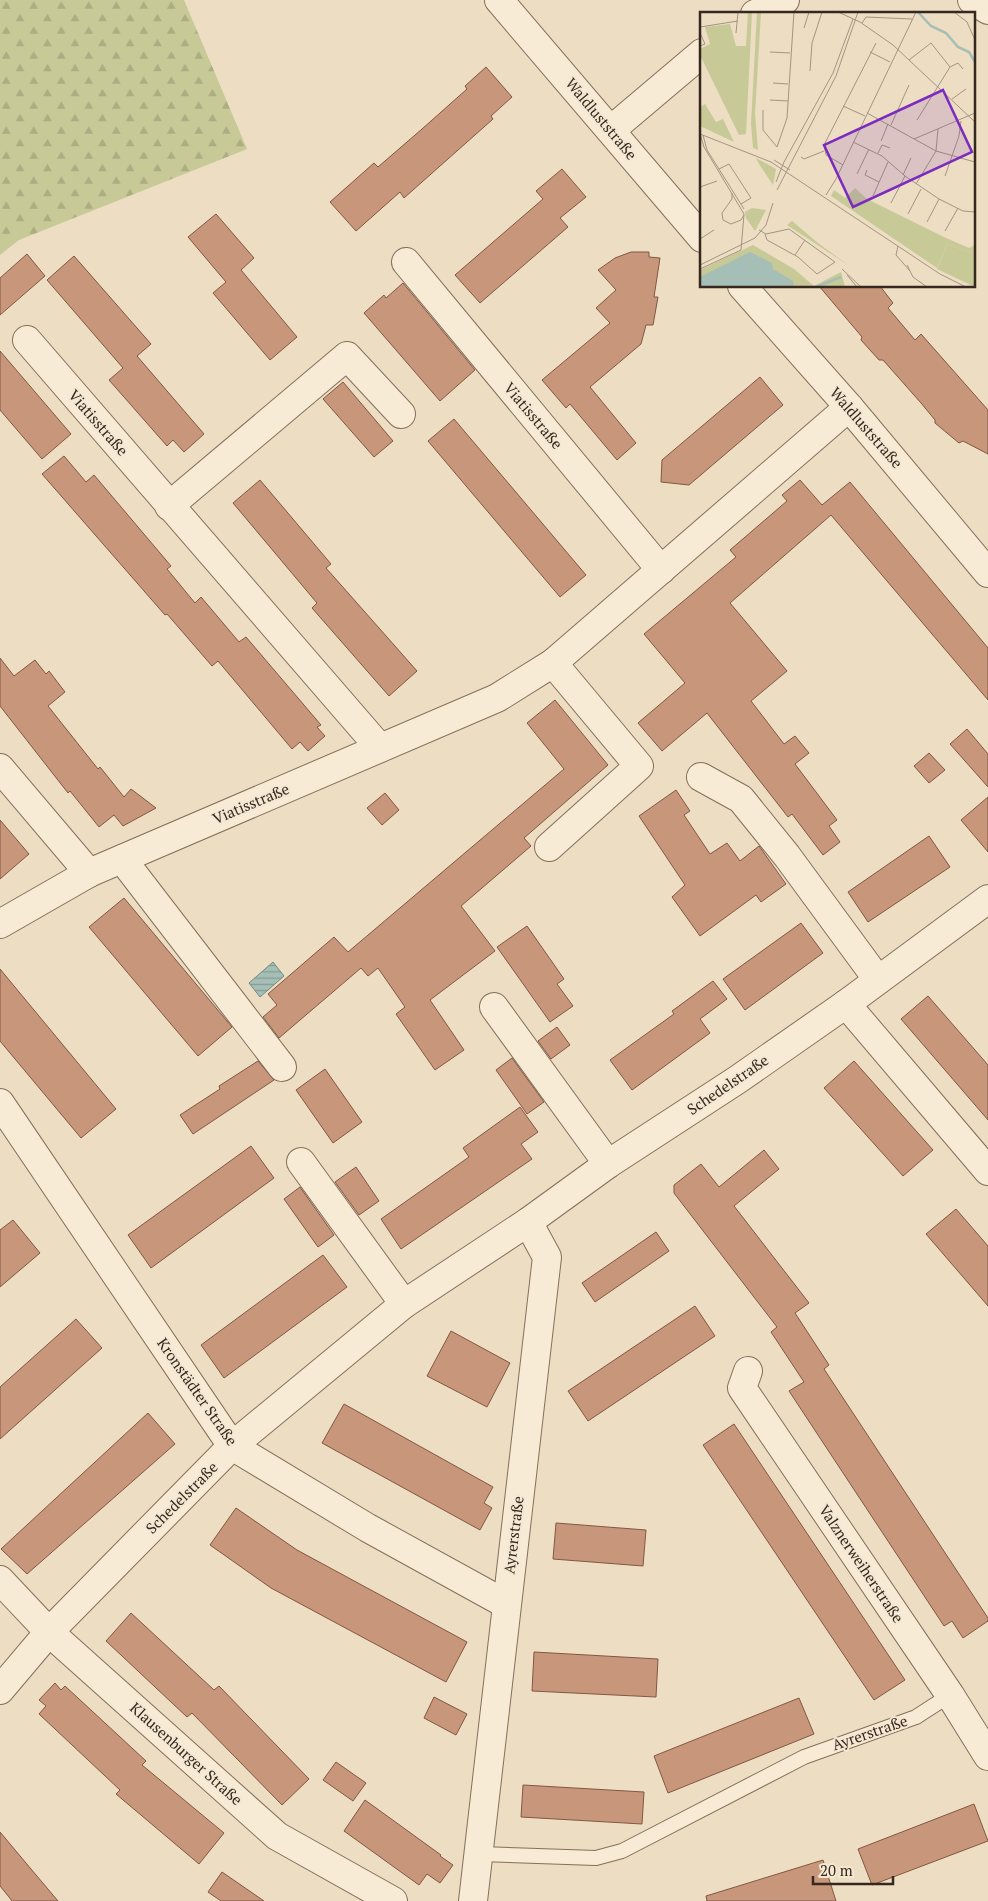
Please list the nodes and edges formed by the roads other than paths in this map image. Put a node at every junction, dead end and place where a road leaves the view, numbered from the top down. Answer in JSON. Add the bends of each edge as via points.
{"nodes":[{"id":1,"x":499,"y":0,"type":"edge"},
{"id":2,"x":784,"y":0,"type":"edge"},
{"id":3,"x":972,"y":0,"type":"edge"},
{"id":4,"x":988,"y":10,"type":"edge"},
{"id":5,"x":759,"y":12,"type":"edge"},
{"id":6,"x":700,"y":56,"type":"edge"},
{"id":7,"x":611,"y":130,"type":"junction"},
{"id":8,"x":700,"y":236,"type":"edge"},
{"id":9,"x":406,"y":262,"type":"dead end"},
{"id":10,"x":744,"y":288,"type":"edge"},
{"id":11,"x":27,"y":340,"type":"dead end"},
{"id":12,"x":850,"y":407,"type":"junction"},
{"id":13,"x":401,"y":414,"type":"dead end"},
{"id":14,"x":169,"y":506,"type":"junction"},
{"id":15,"x":661,"y":570,"type":"junction"},
{"id":16,"x":988,"y":573,"type":"edge"},
{"id":17,"x":553,"y":663,"type":"junction"},
{"id":18,"x":380,"y":748,"type":"junction"},
{"id":19,"x":0,"y":768,"type":"edge"},
{"id":20,"x":701,"y":776,"type":"dead end"},
{"id":21,"x":549,"y":847,"type":"dead end"},
{"id":22,"x":122,"y":860,"type":"junction"},
{"id":23,"x":89,"y":873,"type":"junction"},
{"id":24,"x":988,"y":899,"type":"edge"},
{"id":25,"x":0,"y":924,"type":"edge"},
{"id":26,"x":878,"y":980,"type":"junction"},
{"id":27,"x":846,"y":1004,"type":"junction"},
{"id":28,"x":494,"y":1007,"type":"dead end"},
{"id":29,"x":282,"y":1068,"type":"dead end"},
{"id":30,"x":0,"y":1103,"type":"edge"},
{"id":31,"x":302,"y":1162,"type":"dead end"},
{"id":32,"x":608,"y":1164,"type":"junction"},
{"id":33,"x":988,"y":1171,"type":"edge"},
{"id":34,"x":528,"y":1222,"type":"junction"},
{"id":35,"x":404,"y":1304,"type":"junction"},
{"id":36,"x":748,"y":1371,"type":"dead end"},
{"id":37,"x":232,"y":1446,"type":"junction"},
{"id":38,"x":0,"y":1580,"type":"edge"},
{"id":39,"x":506,"y":1604,"type":"junction"},
{"id":40,"x":49,"y":1632,"type":"junction"},
{"id":41,"x":0,"y":1690,"type":"edge"},
{"id":42,"x":950,"y":1695,"type":"junction"},
{"id":43,"x":988,"y":1756,"type":"edge"},
{"id":44,"x":479,"y":1854,"type":"junction"},
{"id":45,"x":393,"y":1901,"type":"edge"},
{"id":46,"x":473,"y":1901,"type":"edge"}],
"edges":[{"from":1,"to":7,"type":"street","name":"Waldluststraße"},
{"from":2,"to":5,"type":"street"},
{"from":3,"to":4,"type":"street"},
{"from":6,"to":7,"type":"street"},
{"from":7,"to":8,"type":"street","name":"Waldluststraße"},
{"from":9,"to":15,"type":"street","name":"Viatisstraße"},
{"from":10,"to":12,"type":"street","name":"Waldluststraße"},
{"from":11,"to":14,"type":"street","name":"Viatisstraße"},
{"from":12,"to":15,"type":"street","name":"Viatisstraße"},
{"from":12,"to":16,"type":"street","name":"Waldluststraße"},
{"from":13,"to":14,"type":"street","via":[[347,356]]},
{"from":14,"to":18,"type":"street","name":"Viatisstraße"},
{"from":15,"to":17,"type":"street","name":"Viatisstraße"},
{"from":17,"to":18,"type":"street","name":"Viatisstraße","via":[[497,698]]},
{"from":17,"to":21,"type":"street","via":[[639,766]]},
{"from":18,"to":22,"type":"street","name":"Viatisstraße"},
{"from":19,"to":23,"type":"street"},
{"from":20,"to":26,"type":"street","via":[[741,799]]},
{"from":22,"to":23,"type":"street","name":"Viatisstraße"},
{"from":22,"to":29,"type":"street"},
{"from":23,"to":25,"type":"street","name":"Viatisstraße"},
{"from":24,"to":26,"type":"street","name":"Schedelstraße"},
{"from":26,"to":27,"type":"street","name":"Schedelstraße"},
{"from":27,"to":32,"type":"street","name":"Schedelstraße"},
{"from":27,"to":33,"type":"street"},
{"from":28,"to":32,"type":"street"},
{"from":30,"to":37,"type":"street","name":"Kronstädter Straße"},
{"from":31,"to":35,"type":"street"},
{"from":32,"to":34,"type":"street","name":"Schedelstraße"},
{"from":34,"to":35,"type":"street","name":"Schedelstraße"},
{"from":34,"to":39,"type":"street","name":"Ayrerstraße","via":[[547,1257]]},
{"from":35,"to":37,"type":"street","name":"Schedelstraße"},
{"from":36,"to":42,"type":"street","name":"Valznerweiherstraße","via":[[742,1388]]},
{"from":37,"to":39,"type":"street","name":"Kronstädter Straße","via":[[368,1528]]},
{"from":37,"to":40,"type":"street","name":"Schedelstraße"},
{"from":38,"to":40,"type":"street","name":"Klausenburger Straße"},
{"from":39,"to":44,"type":"street","name":"Ayrerstraße"},
{"from":40,"to":41,"type":"street","name":"Schedelstraße"},
{"from":40,"to":45,"type":"street","name":"Klausenburger Straße","via":[[278,1836]]},
{"from":42,"to":43,"type":"street","name":"Valznerweiherstraße"},
{"from":42,"to":44,"type":"lane","name":"Ayrerstraße","via":[[916,1717],[804,1757],[622,1851],[596,1858]]},
{"from":44,"to":46,"type":"street","name":"Ayrerstraße"}]}
